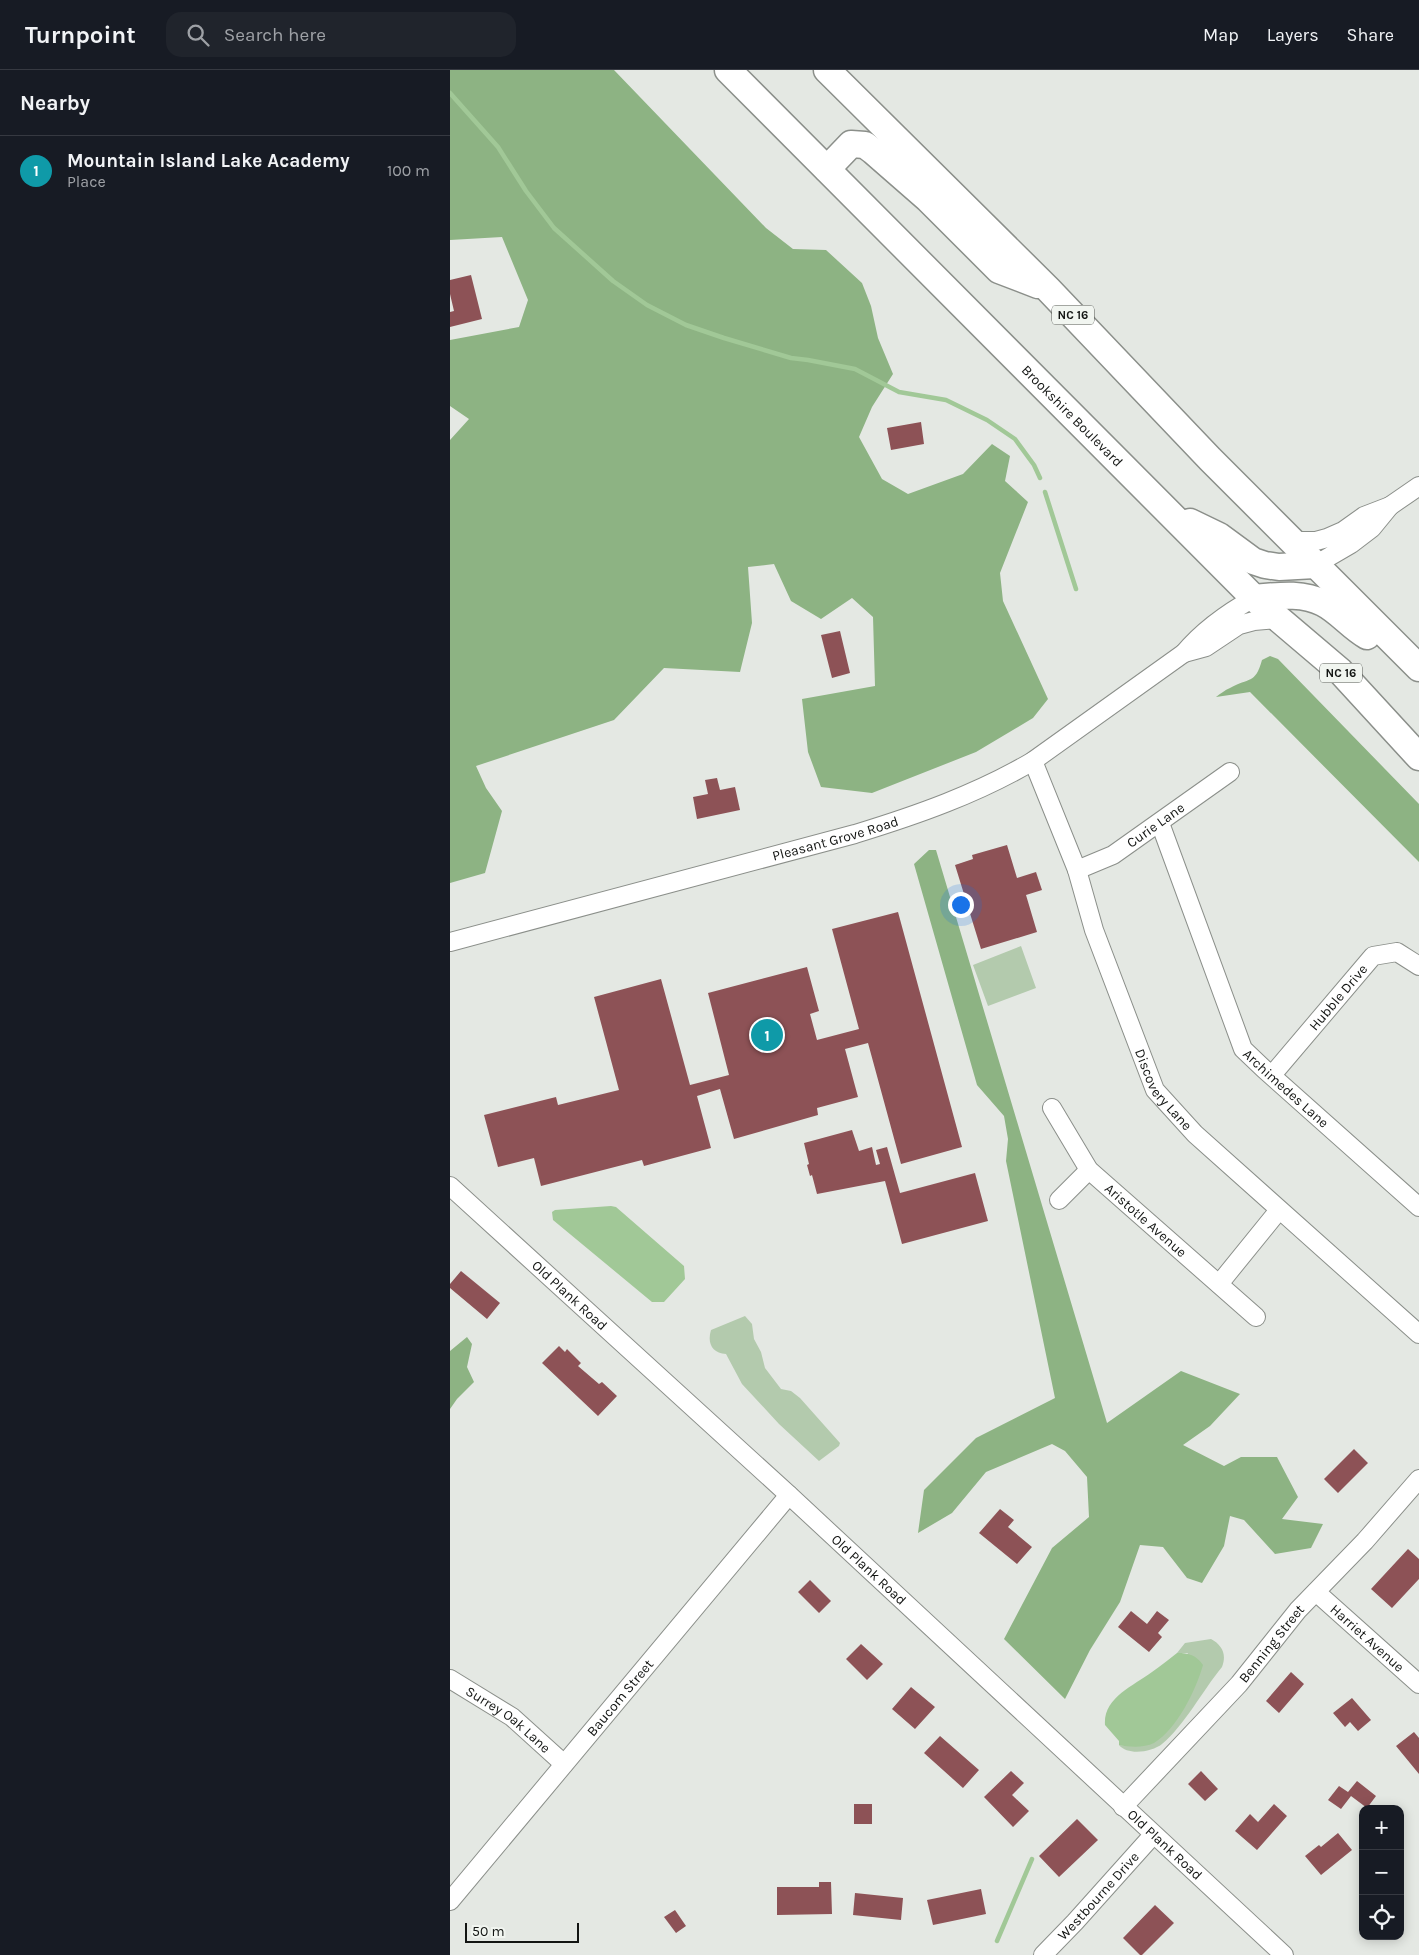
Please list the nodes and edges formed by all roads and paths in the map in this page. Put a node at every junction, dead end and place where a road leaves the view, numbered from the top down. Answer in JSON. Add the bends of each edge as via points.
{"nodes":[{"id":1,"x":728,"y":70,"type":"edge"},
{"id":2,"x":827,"y":70,"type":"edge"},
{"id":3,"x":827,"y":169,"type":"junction"},
{"id":4,"x":1048,"y":289,"type":"junction"},
{"id":5,"x":1419,"y":486,"type":"edge"},
{"id":6,"x":1390,"y":506,"type":"junction"},
{"id":7,"x":1169,"y":512,"type":"junction"},
{"id":8,"x":1291,"y":541,"type":"junction"},
{"id":9,"x":1315,"y":565,"type":"junction"},
{"id":10,"x":1254,"y":598,"type":"junction"},
{"id":11,"x":1279,"y":619,"type":"junction"},
{"id":12,"x":1184,"y":653,"type":"junction"},
{"id":13,"x":1416,"y":665,"type":"edge"},
{"id":14,"x":1419,"y":757,"type":"edge"},
{"id":15,"x":1033,"y":761,"type":"junction"},
{"id":16,"x":1230,"y":772,"type":"dead end"},
{"id":17,"x":1160,"y":823,"type":"junction"},
{"id":18,"x":1076,"y":870,"type":"junction"},
{"id":19,"x":450,"y":942,"type":"edge"},
{"id":20,"x":1419,"y":966,"type":"edge"},
{"id":21,"x":1272,"y":1076,"type":"junction"},
{"id":22,"x":1052,"y":1108,"type":"dead end"},
{"id":23,"x":1088,"y":1170,"type":"junction"},
{"id":24,"x":450,"y":1186,"type":"edge"},
{"id":25,"x":1059,"y":1200,"type":"dead end"},
{"id":26,"x":1419,"y":1207,"type":"edge"},
{"id":27,"x":1280,"y":1210,"type":"junction"},
{"id":28,"x":1219,"y":1284,"type":"junction"},
{"id":29,"x":1256,"y":1318,"type":"dead end"},
{"id":30,"x":1419,"y":1334,"type":"edge"},
{"id":31,"x":1419,"y":1479,"type":"edge"},
{"id":32,"x":789,"y":1495,"type":"junction"},
{"id":33,"x":1316,"y":1592,"type":"junction"},
{"id":34,"x":450,"y":1679,"type":"edge"},
{"id":35,"x":1419,"y":1684,"type":"edge"},
{"id":36,"x":564,"y":1764,"type":"junction"},
{"id":37,"x":1123,"y":1807,"type":"junction"},
{"id":38,"x":1153,"y":1835,"type":"junction"},
{"id":39,"x":450,"y":1900,"type":"edge"},
{"id":40,"x":1043,"y":1955,"type":"edge"},
{"id":41,"x":1284,"y":1955,"type":"edge"}],
"edges":[{"from":1,"to":3,"type":"highway","name":"Brookshire Boulevard","number":"NC 16"},
{"from":2,"to":4,"type":"highway","number":"NC 16"},
{"from":3,"to":4,"type":"highway","via":[[851,144],[865,145],[928,199],[999,270]]},
{"from":3,"to":7,"type":"highway","name":"Brookshire Boulevard","number":"NC 16"},
{"from":4,"to":8,"type":"highway","number":"NC 16"},
{"from":5,"to":6,"type":"street"},
{"from":6,"to":8,"type":"street","via":[[1364,516],[1327,538]]},
{"from":6,"to":9,"type":"street","via":[[1372,528]]},
{"from":7,"to":9,"type":"highway","via":[[1219,536],[1259,563],[1279,567]]},
{"from":7,"to":10,"type":"highway","name":"Brookshire Boulevard","number":"NC 16"},
{"from":8,"to":9,"type":"highway","number":"NC 16"},
{"from":9,"to":13,"type":"highway","number":"NC 16"},
{"from":10,"to":11,"type":"highway","name":"Brookshire Boulevard","number":"NC 16"},
{"from":10,"to":12,"type":"street","name":"Pleasant Grove Road","via":[[1232,610],[1199,636]]},
{"from":10,"to":13,"type":"highway","via":[[1297,596],[1323,603],[1353,628]]},
{"from":11,"to":12,"type":"street","name":"Pleasant Grove Road","via":[[1239,625],[1206,647]]},
{"from":11,"to":14,"type":"highway","name":"Brookshire Boulevard","number":"NC 16","via":[[1340,672]]},
{"from":12,"to":15,"type":"street","name":"Pleasant Grove Road"},
{"from":15,"to":18,"type":"street","name":"Discovery Lane"},
{"from":15,"to":19,"type":"street","name":"Pleasant Grove Road","via":[[966,796],[914,816]]},
{"from":16,"to":17,"type":"street","name":"Curie Lane"},
{"from":17,"to":18,"type":"street","name":"Curie Lane","via":[[1113,856]]},
{"from":17,"to":21,"type":"street","name":"Archimedes Lane","via":[[1244,1048]]},
{"from":18,"to":27,"type":"street","name":"Discovery Lane","via":[[1094,930],[1155,1090],[1195,1134]]},
{"from":20,"to":21,"type":"street","name":"Hubble Drive","via":[[1397,952],[1373,956]]},
{"from":21,"to":26,"type":"street","name":"Archimedes Lane"},
{"from":22,"to":23,"type":"street","name":"Aristotle Avenue"},
{"from":23,"to":25,"type":"street"},
{"from":23,"to":28,"type":"street","name":"Aristotle Avenue"},
{"from":24,"to":32,"type":"street","name":"Old Plank Road"},
{"from":27,"to":28,"type":"street"},
{"from":27,"to":30,"type":"street","name":"Discovery Lane"},
{"from":28,"to":29,"type":"street","name":"Aristotle Avenue"},
{"from":31,"to":33,"type":"street","name":"Benning Street"},
{"from":32,"to":36,"type":"street","name":"Baucom Street"},
{"from":32,"to":37,"type":"street","name":"Old Plank Road"},
{"from":33,"to":35,"type":"street","name":"Harriet Avenue"},
{"from":33,"to":37,"type":"street","name":"Benning Street","via":[[1239,1684]]},
{"from":34,"to":36,"type":"street","name":"Surrey Oak Lane","via":[[512,1717]]},
{"from":36,"to":39,"type":"street","name":"Baucom Street"},
{"from":37,"to":38,"type":"street","name":"Old Plank Road"},
{"from":38,"to":40,"type":"street","name":"Westbourne Drive"},
{"from":38,"to":41,"type":"street","name":"Old Plank Road"}]}
